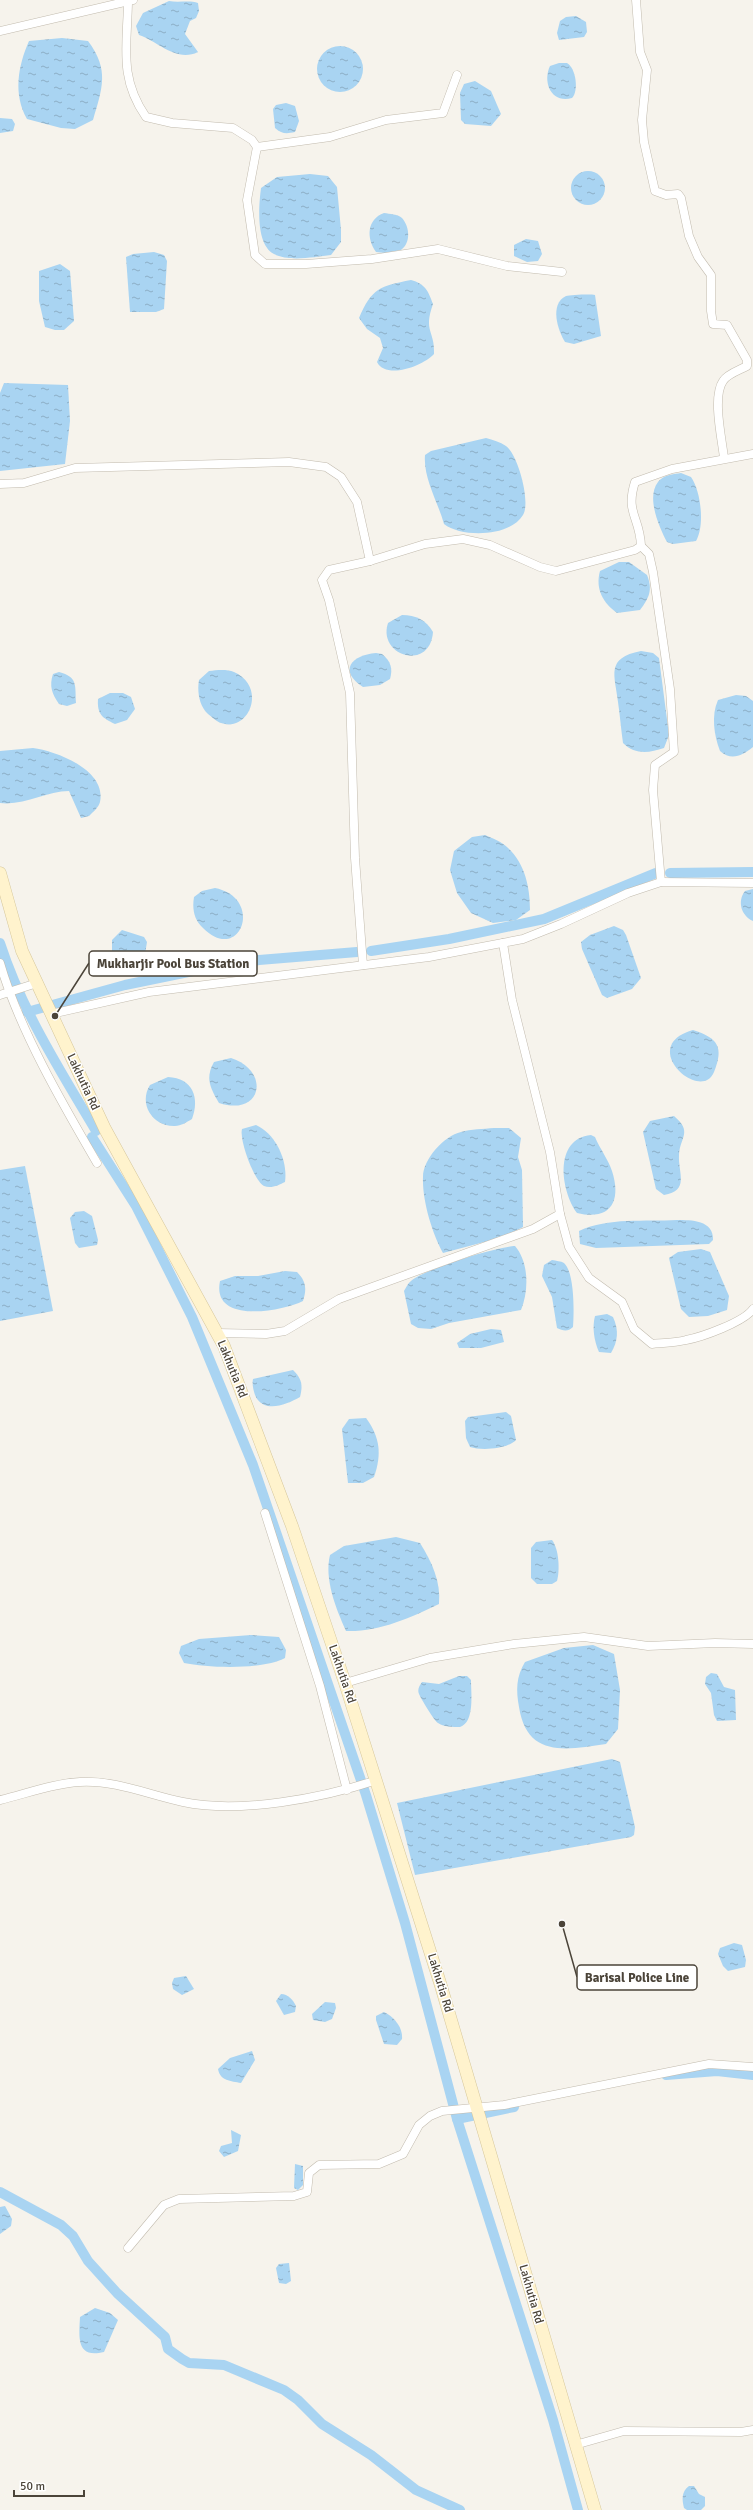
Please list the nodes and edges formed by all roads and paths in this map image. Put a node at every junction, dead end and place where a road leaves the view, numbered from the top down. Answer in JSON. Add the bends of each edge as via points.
{"nodes":[{"id":1,"x":636,"y":0,"type":"edge"},
{"id":2,"x":130,"y":1,"type":"edge"},
{"id":3,"x":0,"y":31,"type":"edge"},
{"id":4,"x":457,"y":75,"type":"dead end"},
{"id":5,"x":257,"y":147,"type":"junction"},
{"id":6,"x":562,"y":272,"type":"dead end"},
{"id":7,"x":753,"y":454,"type":"edge"},
{"id":8,"x":724,"y":458,"type":"junction"},
{"id":9,"x":0,"y":484,"type":"edge"},
{"id":10,"x":642,"y":546,"type":"junction"},
{"id":11,"x":370,"y":561,"type":"junction"},
{"id":12,"x":0,"y":873,"type":"edge"},
{"id":13,"x":661,"y":882,"type":"junction"},
{"id":14,"x":753,"y":883,"type":"edge"},
{"id":15,"x":503,"y":943,"type":"junction"},
{"id":16,"x":0,"y":963,"type":"edge"},
{"id":17,"x":363,"y":965,"type":"junction"},
{"id":18,"x":37,"y":983,"type":"junction"},
{"id":19,"x":4,"y":994,"type":"edge"},
{"id":20,"x":51,"y":1014,"type":"junction"},
{"id":21,"x":97,"y":1163,"type":"dead end"},
{"id":22,"x":560,"y":1214,"type":"junction"},
{"id":23,"x":753,"y":1309,"type":"edge"},
{"id":24,"x":217,"y":1333,"type":"junction"},
{"id":25,"x":265,"y":1512,"type":"dead end"},
{"id":26,"x":753,"y":1644,"type":"edge"},
{"id":27,"x":345,"y":1683,"type":"junction"},
{"id":28,"x":377,"y":1780,"type":"junction"},
{"id":29,"x":347,"y":1790,"type":"junction"},
{"id":30,"x":0,"y":1800,"type":"edge"},
{"id":31,"x":753,"y":2067,"type":"edge"},
{"id":32,"x":477,"y":2108,"type":"junction"},
{"id":33,"x":128,"y":2248,"type":"dead end"},
{"id":34,"x":753,"y":2430,"type":"edge"},
{"id":35,"x":575,"y":2445,"type":"junction"},
{"id":36,"x":595,"y":2510,"type":"edge"}],
"edges":[{"from":1,"to":8,"type":"street","via":[[640,52],[647,70],[643,128],[655,191],[666,195],[678,194],[681,198],[689,236],[698,257],[711,276],[713,324],[727,325],[747,360],[747,366],[723,380],[719,391]]},
{"from":2,"to":3,"type":"street"},
{"from":2,"to":5,"type":"street","via":[[127,78],[132,94],[146,117],[172,123],[234,128],[252,140]]},
{"from":4,"to":5,"type":"street","via":[[443,113],[386,120],[330,137]]},
{"from":5,"to":6,"type":"street","via":[[247,200],[255,255],[265,264],[339,262],[438,249],[507,266]]},
{"from":7,"to":8,"type":"street"},
{"from":8,"to":10,"type":"street","via":[[672,469],[635,482],[630,506],[638,524]]},
{"from":9,"to":11,"type":"street","via":[[24,482],[75,468],[289,462],[326,467],[341,477],[357,502]]},
{"from":10,"to":11,"type":"street","via":[[556,571],[540,567],[490,545],[463,539],[425,544]]},
{"from":10,"to":13,"type":"street","via":[[649,554],[653,572],[670,689],[674,752],[655,765],[653,797]]},
{"from":11,"to":17,"type":"street","via":[[329,570],[322,580],[350,693],[355,858]]},
{"from":12,"to":18,"type":"street","name":"Lakhutia Rd","via":[[22,951]]},
{"from":13,"to":14,"type":"street"},
{"from":13,"to":15,"type":"street","via":[[628,893],[523,939]]},
{"from":15,"to":17,"type":"street","via":[[429,957]]},
{"from":15,"to":22,"type":"street","via":[[512,1000],[550,1152]]},
{"from":16,"to":19,"type":"street"},
{"from":17,"to":20,"type":"street","via":[[149,992]]},
{"from":18,"to":19,"type":"street"},
{"from":18,"to":20,"type":"street","name":"Lakhutia Rd"},
{"from":19,"to":21,"type":"street"},
{"from":20,"to":24,"type":"street","name":"Lakhutia Rd","via":[[105,1129]]},
{"from":22,"to":23,"type":"street","via":[[569,1247],[589,1278],[622,1302],[634,1329],[652,1344],[686,1340],[724,1327],[749,1315]]},
{"from":22,"to":24,"type":"street","via":[[534,1229],[339,1299],[285,1330],[266,1334]]},
{"from":24,"to":27,"type":"street","name":"Lakhutia Rd","via":[[227,1353],[292,1526]]},
{"from":25,"to":29,"type":"street","via":[[320,1686]]},
{"from":26,"to":27,"type":"street","via":[[648,1646],[584,1637],[514,1644],[430,1658]]},
{"from":27,"to":28,"type":"street","name":"Lakhutia Rd"},
{"from":28,"to":29,"type":"street"},
{"from":28,"to":32,"type":"street","name":"Lakhutia Rd"},
{"from":29,"to":30,"type":"street","via":[[293,1800],[227,1805],[184,1802],[106,1783],[78,1782]]},
{"from":31,"to":32,"type":"street","via":[[709,2064],[504,2105]]},
{"from":32,"to":33,"type":"street","via":[[430,2116],[419,2125],[403,2154],[379,2164],[319,2165],[309,2173],[307,2192],[294,2196],[179,2199],[164,2205]]},
{"from":32,"to":35,"type":"street","name":"Lakhutia Rd"},
{"from":34,"to":35,"type":"street","via":[[624,2431]]},
{"from":35,"to":36,"type":"street","name":"Lakhutia Rd"}]}
